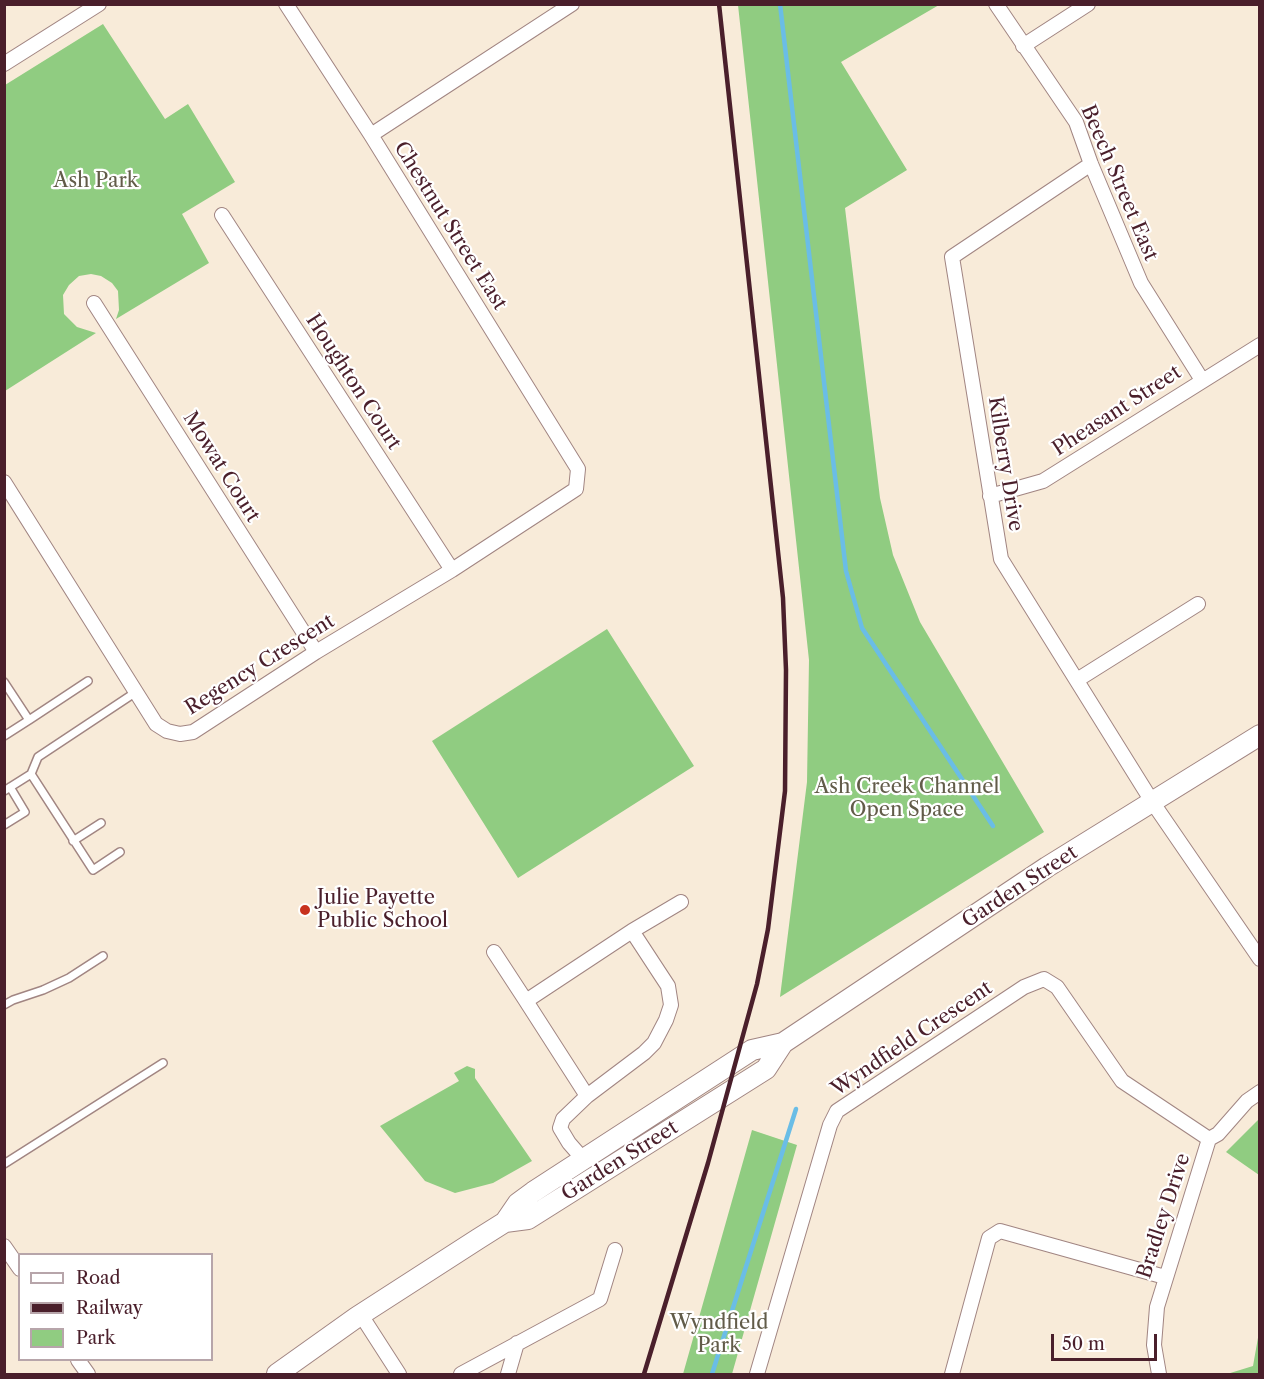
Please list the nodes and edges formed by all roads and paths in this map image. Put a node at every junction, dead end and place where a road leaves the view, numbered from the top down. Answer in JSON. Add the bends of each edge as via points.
{"nodes":[{"id":1,"x":99,"y":4,"type":"edge"},
{"id":2,"x":286,"y":4,"type":"edge"},
{"id":3,"x":572,"y":4,"type":"edge"},
{"id":4,"x":996,"y":4,"type":"edge"},
{"id":5,"x":1088,"y":4,"type":"edge"},
{"id":6,"x":1023,"y":46,"type":"junction"},
{"id":7,"x":4,"y":64,"type":"edge"},
{"id":8,"x":371,"y":135,"type":"junction"},
{"id":9,"x":1091,"y":164,"type":"junction"},
{"id":10,"x":222,"y":215,"type":"dead end"},
{"id":11,"x":94,"y":303,"type":"dead end"},
{"id":12,"x":1260,"y":345,"type":"edge"},
{"id":13,"x":1202,"y":380,"type":"junction"},
{"id":14,"x":578,"y":469,"type":"joint"},
{"id":15,"x":4,"y":482,"type":"edge"},
{"id":16,"x":990,"y":496,"type":"junction"},
{"id":17,"x":9,"y":500,"type":"edge"},
{"id":18,"x":452,"y":570,"type":"junction"},
{"id":19,"x":1198,"y":604,"type":"dead end"},
{"id":20,"x":316,"y":652,"type":"junction"},
{"id":21,"x":1077,"y":680,"type":"junction"},
{"id":22,"x":88,"y":681,"type":"dead end"},
{"id":23,"x":4,"y":682,"type":"edge"},
{"id":24,"x":136,"y":692,"type":"junction"},
{"id":25,"x":29,"y":720,"type":"junction"},
{"id":26,"x":1260,"y":735,"type":"edge"},
{"id":27,"x":4,"y":736,"type":"edge"},
{"id":28,"x":32,"y":774,"type":"junction"},
{"id":29,"x":7,"y":789,"type":"edge"},
{"id":30,"x":1152,"y":803,"type":"junction"},
{"id":31,"x":101,"y":822,"type":"dead end"},
{"id":32,"x":4,"y":825,"type":"edge"},
{"id":33,"x":73,"y":841,"type":"junction"},
{"id":34,"x":120,"y":852,"type":"dead end"},
{"id":35,"x":681,"y":902,"type":"dead end"},
{"id":36,"x":632,"y":930,"type":"junction"},
{"id":37,"x":494,"y":952,"type":"dead end"},
{"id":38,"x":103,"y":957,"type":"dead end"},
{"id":39,"x":1260,"y":959,"type":"edge"},
{"id":40,"x":526,"y":1001,"type":"junction"},
{"id":41,"x":4,"y":1005,"type":"edge"},
{"id":42,"x":783,"y":1043,"type":"junction"},
{"id":43,"x":163,"y":1063,"type":"dead end"},
{"id":44,"x":1260,"y":1092,"type":"edge"},
{"id":45,"x":587,"y":1096,"type":"junction"},
{"id":46,"x":1209,"y":1139,"type":"junction"},
{"id":47,"x":583,"y":1159,"type":"junction"},
{"id":48,"x":4,"y":1164,"type":"edge"},
{"id":49,"x":570,"y":1192,"type":"junction"},
{"id":50,"x":506,"y":1222,"type":"junction"},
{"id":51,"x":4,"y":1246,"type":"edge"},
{"id":52,"x":615,"y":1250,"type":"dead end"},
{"id":53,"x":18,"y":1266,"type":"edge"},
{"id":54,"x":1165,"y":1277,"type":"junction"},
{"id":55,"x":361,"y":1316,"type":"junction"},
{"id":56,"x":517,"y":1343,"type":"junction"},
{"id":57,"x":79,"y":1361,"type":"edge"},
{"id":58,"x":88,"y":1374,"type":"edge"},
{"id":59,"x":277,"y":1374,"type":"edge"},
{"id":60,"x":399,"y":1374,"type":"edge"},
{"id":61,"x":461,"y":1374,"type":"edge"},
{"id":62,"x":508,"y":1374,"type":"edge"},
{"id":63,"x":757,"y":1374,"type":"edge"},
{"id":64,"x":952,"y":1374,"type":"edge"},
{"id":65,"x":1159,"y":1374,"type":"edge"}],
"edges":[{"from":1,"to":7,"type":"street"},
{"from":2,"to":8,"type":"street","name":"Chestnut Street East"},
{"from":3,"to":8,"type":"street"},
{"from":4,"to":6,"type":"street","name":"Beech Street East"},
{"from":5,"to":6,"type":"street"},
{"from":6,"to":9,"type":"street","name":"Beech Street East","via":[[1076,122]]},
{"from":8,"to":14,"type":"street","name":"Chestnut Street East"},
{"from":9,"to":13,"type":"street","name":"Beech Street East","via":[[1141,283]]},
{"from":9,"to":16,"type":"street","name":"Kilberry Drive","via":[[952,257]]},
{"from":10,"to":18,"type":"street","name":"Houghton Court"},
{"from":11,"to":20,"type":"street","name":"Mowat Court"},
{"from":12,"to":13,"type":"street","name":"Pheasant Street"},
{"from":13,"to":16,"type":"street","name":"Pheasant Street","via":[[1043,481]]},
{"from":14,"to":18,"type":"street","name":"Regency Crescent","via":[[576,489]]},
{"from":15,"to":17,"type":"street","name":"Regency Crescent"},
{"from":16,"to":21,"type":"street","name":"Kilberry Drive","via":[[1001,559]]},
{"from":17,"to":24,"type":"street","name":"Regency Crescent"},
{"from":18,"to":20,"type":"street","name":"Regency Crescent"},
{"from":19,"to":21,"type":"street"},
{"from":20,"to":24,"type":"street","name":"Regency Crescent","via":[[193,732],[180,734],[156,724]]},
{"from":21,"to":30,"type":"street","name":"Kilberry Drive"},
{"from":22,"to":25,"type":"lane"},
{"from":23,"to":25,"type":"lane"},
{"from":24,"to":28,"type":"lane","via":[[38,757]]},
{"from":25,"to":27,"type":"lane"},
{"from":26,"to":30,"type":"street","name":"Garden Street"},
{"from":28,"to":29,"type":"lane"},
{"from":28,"to":33,"type":"lane"},
{"from":29,"to":32,"type":"lane","via":[[26,812]]},
{"from":30,"to":39,"type":"street","name":"Kilberry Drive"},
{"from":30,"to":42,"type":"street","name":"Garden Street","via":[[1047,867]]},
{"from":31,"to":33,"type":"lane"},
{"from":33,"to":34,"type":"lane","via":[[93,870]]},
{"from":35,"to":36,"type":"street"},
{"from":36,"to":40,"type":"street"},
{"from":36,"to":45,"type":"street","via":[[668,987],[671,1005],[654,1043]]},
{"from":37,"to":40,"type":"street"},
{"from":38,"to":41,"type":"lane","via":[[60,982]]},
{"from":40,"to":45,"type":"street"},
{"from":42,"to":47,"type":"street","name":"Garden Street","via":[[752,1050]]},
{"from":42,"to":49,"type":"street","name":"Garden Street","via":[[766,1069]]},
{"from":43,"to":48,"type":"lane"},
{"from":44,"to":46,"type":"street","name":"Bradley Drive"},
{"from":45,"to":47,"type":"street","via":[[563,1119],[560,1128]]},
{"from":46,"to":54,"type":"street","name":"Bradley Drive"},
{"from":46,"to":63,"type":"street","name":"Wyndfield Crescent","via":[[1122,1081],[1057,987],[1044,979],[1024,987],[837,1112]]},
{"from":47,"to":49,"type":"street","via":[[583,1173]]},
{"from":47,"to":50,"type":"street","name":"Garden Street","via":[[518,1203]]},
{"from":49,"to":50,"type":"street","name":"Garden Street","via":[[528,1219]]},
{"from":50,"to":55,"type":"street","name":"Garden Street"},
{"from":51,"to":53,"type":"street"},
{"from":52,"to":56,"type":"street","via":[[600,1299]]},
{"from":54,"to":64,"type":"street","via":[[1000,1231],[989,1238]]},
{"from":54,"to":65,"type":"street","name":"Bradley Drive","via":[[1154,1327]]},
{"from":55,"to":59,"type":"street","name":"Garden Street"},
{"from":55,"to":60,"type":"street"},
{"from":56,"to":61,"type":"street"},
{"from":56,"to":62,"type":"street"},
{"from":57,"to":58,"type":"street"}]}
